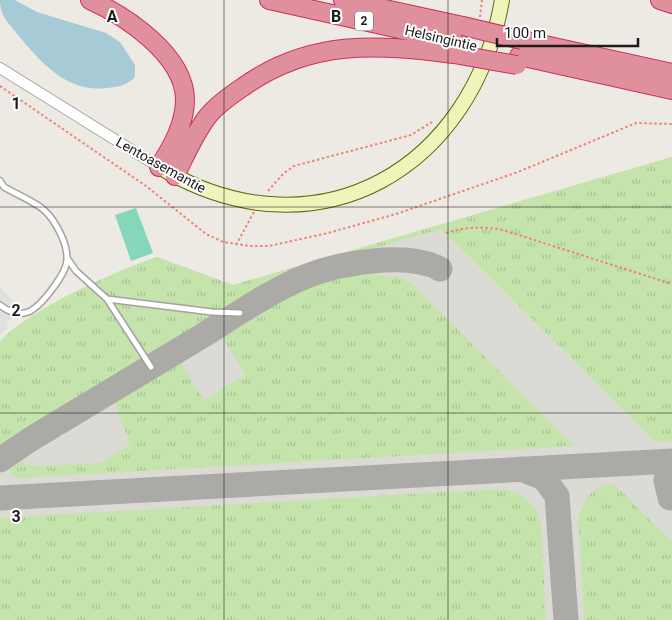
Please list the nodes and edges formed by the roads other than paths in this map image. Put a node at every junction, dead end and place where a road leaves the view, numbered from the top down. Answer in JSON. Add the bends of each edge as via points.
{"nodes":[{"id":1,"x":90,"y":0,"type":"edge"},
{"id":2,"x":269,"y":0,"type":"edge"},
{"id":3,"x":343,"y":0,"type":"edge"},
{"id":4,"x":502,"y":0,"type":"edge"},
{"id":5,"x":660,"y":0,"type":"edge"},
{"id":6,"x":672,"y":4,"type":"edge"},
{"id":7,"x":458,"y":40,"type":"junction"},
{"id":8,"x":520,"y":53,"type":"junction"},
{"id":9,"x":0,"y":68,"type":"edge"},
{"id":10,"x":672,"y":73,"type":"edge"},
{"id":11,"x":672,"y":90,"type":"edge"},
{"id":12,"x":159,"y":167,"type":"junction"},
{"id":13,"x":175,"y":176,"type":"junction"},
{"id":14,"x":0,"y":181,"type":"edge"},
{"id":15,"x":67,"y":258,"type":"junction"},
{"id":16,"x":107,"y":299,"type":"junction"},
{"id":17,"x":1,"y":309,"type":"edge"},
{"id":18,"x":240,"y":313,"type":"dead end"},
{"id":19,"x":151,"y":366,"type":"dead end"}],
"edges":[{"from":1,"to":12,"type":"highway","via":[[144,34],[168,57],[176,71],[185,98],[184,111],[174,142]]},
{"from":2,"to":7,"type":"highway","name":"Helsingintie","number":"2"},
{"from":3,"to":7,"type":"highway","name":"Helsingintie","number":"2"},
{"from":4,"to":13,"type":"main road","name":"Lentoasemantie","via":[[498,23],[482,69],[457,116],[409,165],[382,181],[336,199],[287,205],[214,194]]},
{"from":5,"to":6,"type":"highway"},
{"from":7,"to":8,"type":"highway","name":"Helsingintie","number":"2","bridge":true},
{"from":7,"to":8,"type":"highway","bridge":true},
{"from":7,"to":13,"type":"highway","via":[[326,50],[279,66],[239,89],[209,116],[194,137]]},
{"from":8,"to":10,"type":"highway","name":"Helsingintie","number":"2"},
{"from":8,"to":11,"type":"highway","name":"Helsingintie","number":"2"},
{"from":9,"to":12,"type":"street","name":"Lentoasemantie"},
{"from":12,"to":13,"type":"main road","name":"Lentoasemantie"},
{"from":14,"to":15,"type":"lane","via":[[4,187],[43,209],[54,221]]},
{"from":15,"to":16,"type":"lane","via":[[76,271]]},
{"from":15,"to":17,"type":"lane","via":[[63,272],[41,303],[28,312],[16,314]]},
{"from":16,"to":18,"type":"lane"},
{"from":16,"to":19,"type":"lane"}]}
